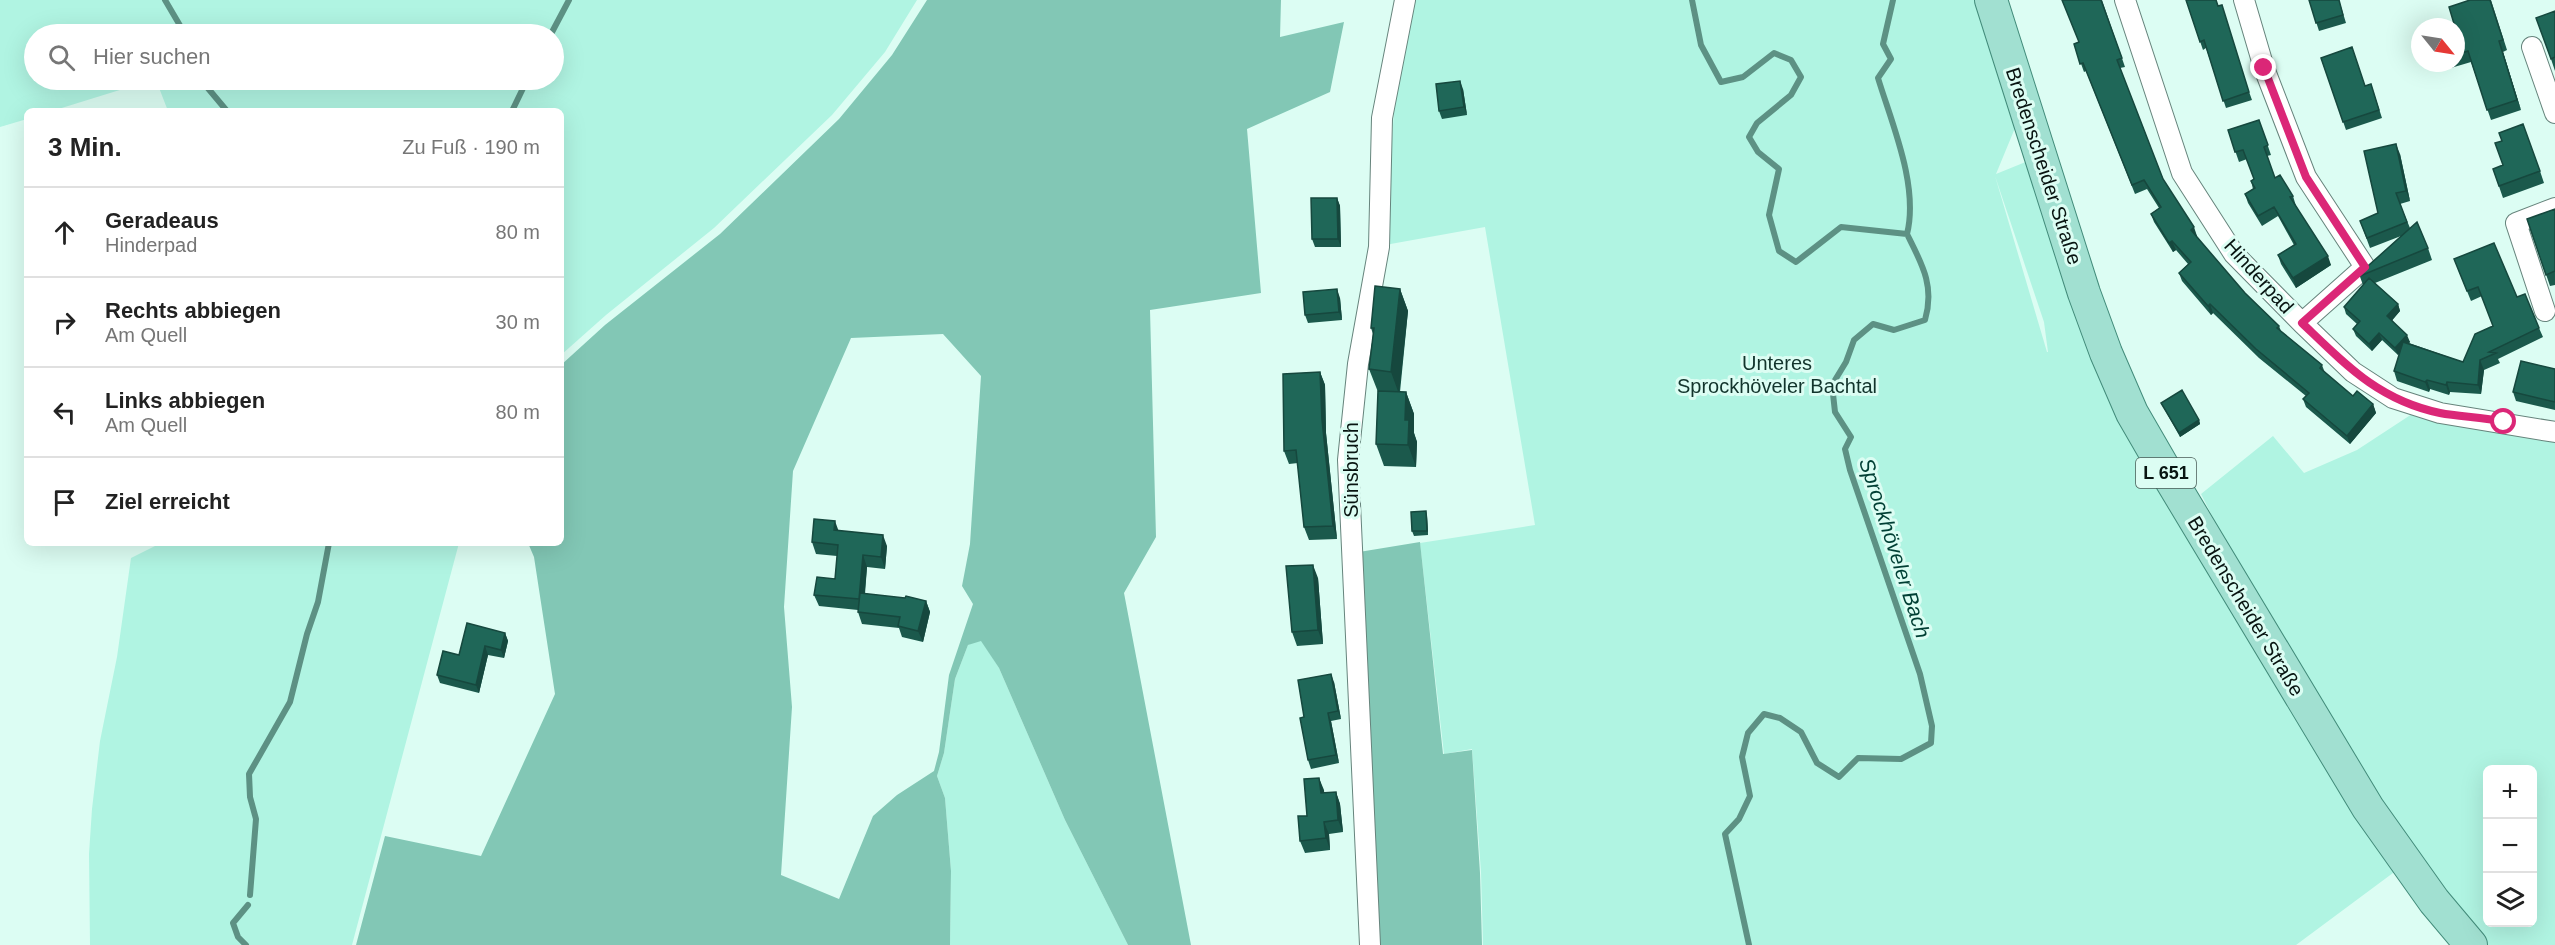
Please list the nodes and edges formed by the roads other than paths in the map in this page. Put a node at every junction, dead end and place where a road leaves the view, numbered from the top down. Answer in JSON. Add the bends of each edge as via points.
{"nodes":[{"id":1,"x":1405,"y":0,"type":"edge"},
{"id":2,"x":1991,"y":0,"type":"edge"},
{"id":3,"x":2125,"y":0,"type":"edge"},
{"id":4,"x":2244,"y":0,"type":"edge"},
{"id":5,"x":2532,"y":47,"type":"dead end"},
{"id":6,"x":2555,"y":113,"type":"edge"},
{"id":7,"x":2555,"y":208,"type":"edge"},
{"id":8,"x":2545,"y":311,"type":"dead end"},
{"id":9,"x":2302,"y":323,"type":"junction"},
{"id":10,"x":2555,"y":432,"type":"edge"},
{"id":11,"x":1370,"y":945,"type":"edge"},
{"id":12,"x":2472,"y":945,"type":"edge"}],
"edges":[{"from":1,"to":11,"type":"street","name":"Sünsbruch","via":[[1382,118],[1379,247],[1358,364],[1348,460]]},
{"from":2,"to":12,"type":"main road","name":"Bredenscheider Straße","number":"L 651","via":[[2084,293],[2132,413],[2368,808],[2434,902]]},
{"from":3,"to":9,"type":"street","name":"Hinderpad","via":[[2182,173],[2234,254]]},
{"from":4,"to":9,"type":"street","via":[[2264,68],[2306,177],[2365,267]]},
{"from":5,"to":6,"type":"street"},
{"from":7,"to":8,"type":"street","via":[[2516,223]]},
{"from":9,"to":10,"type":"street","name":"Hinderpad","via":[[2353,372],[2393,398],[2440,413]]}]}
